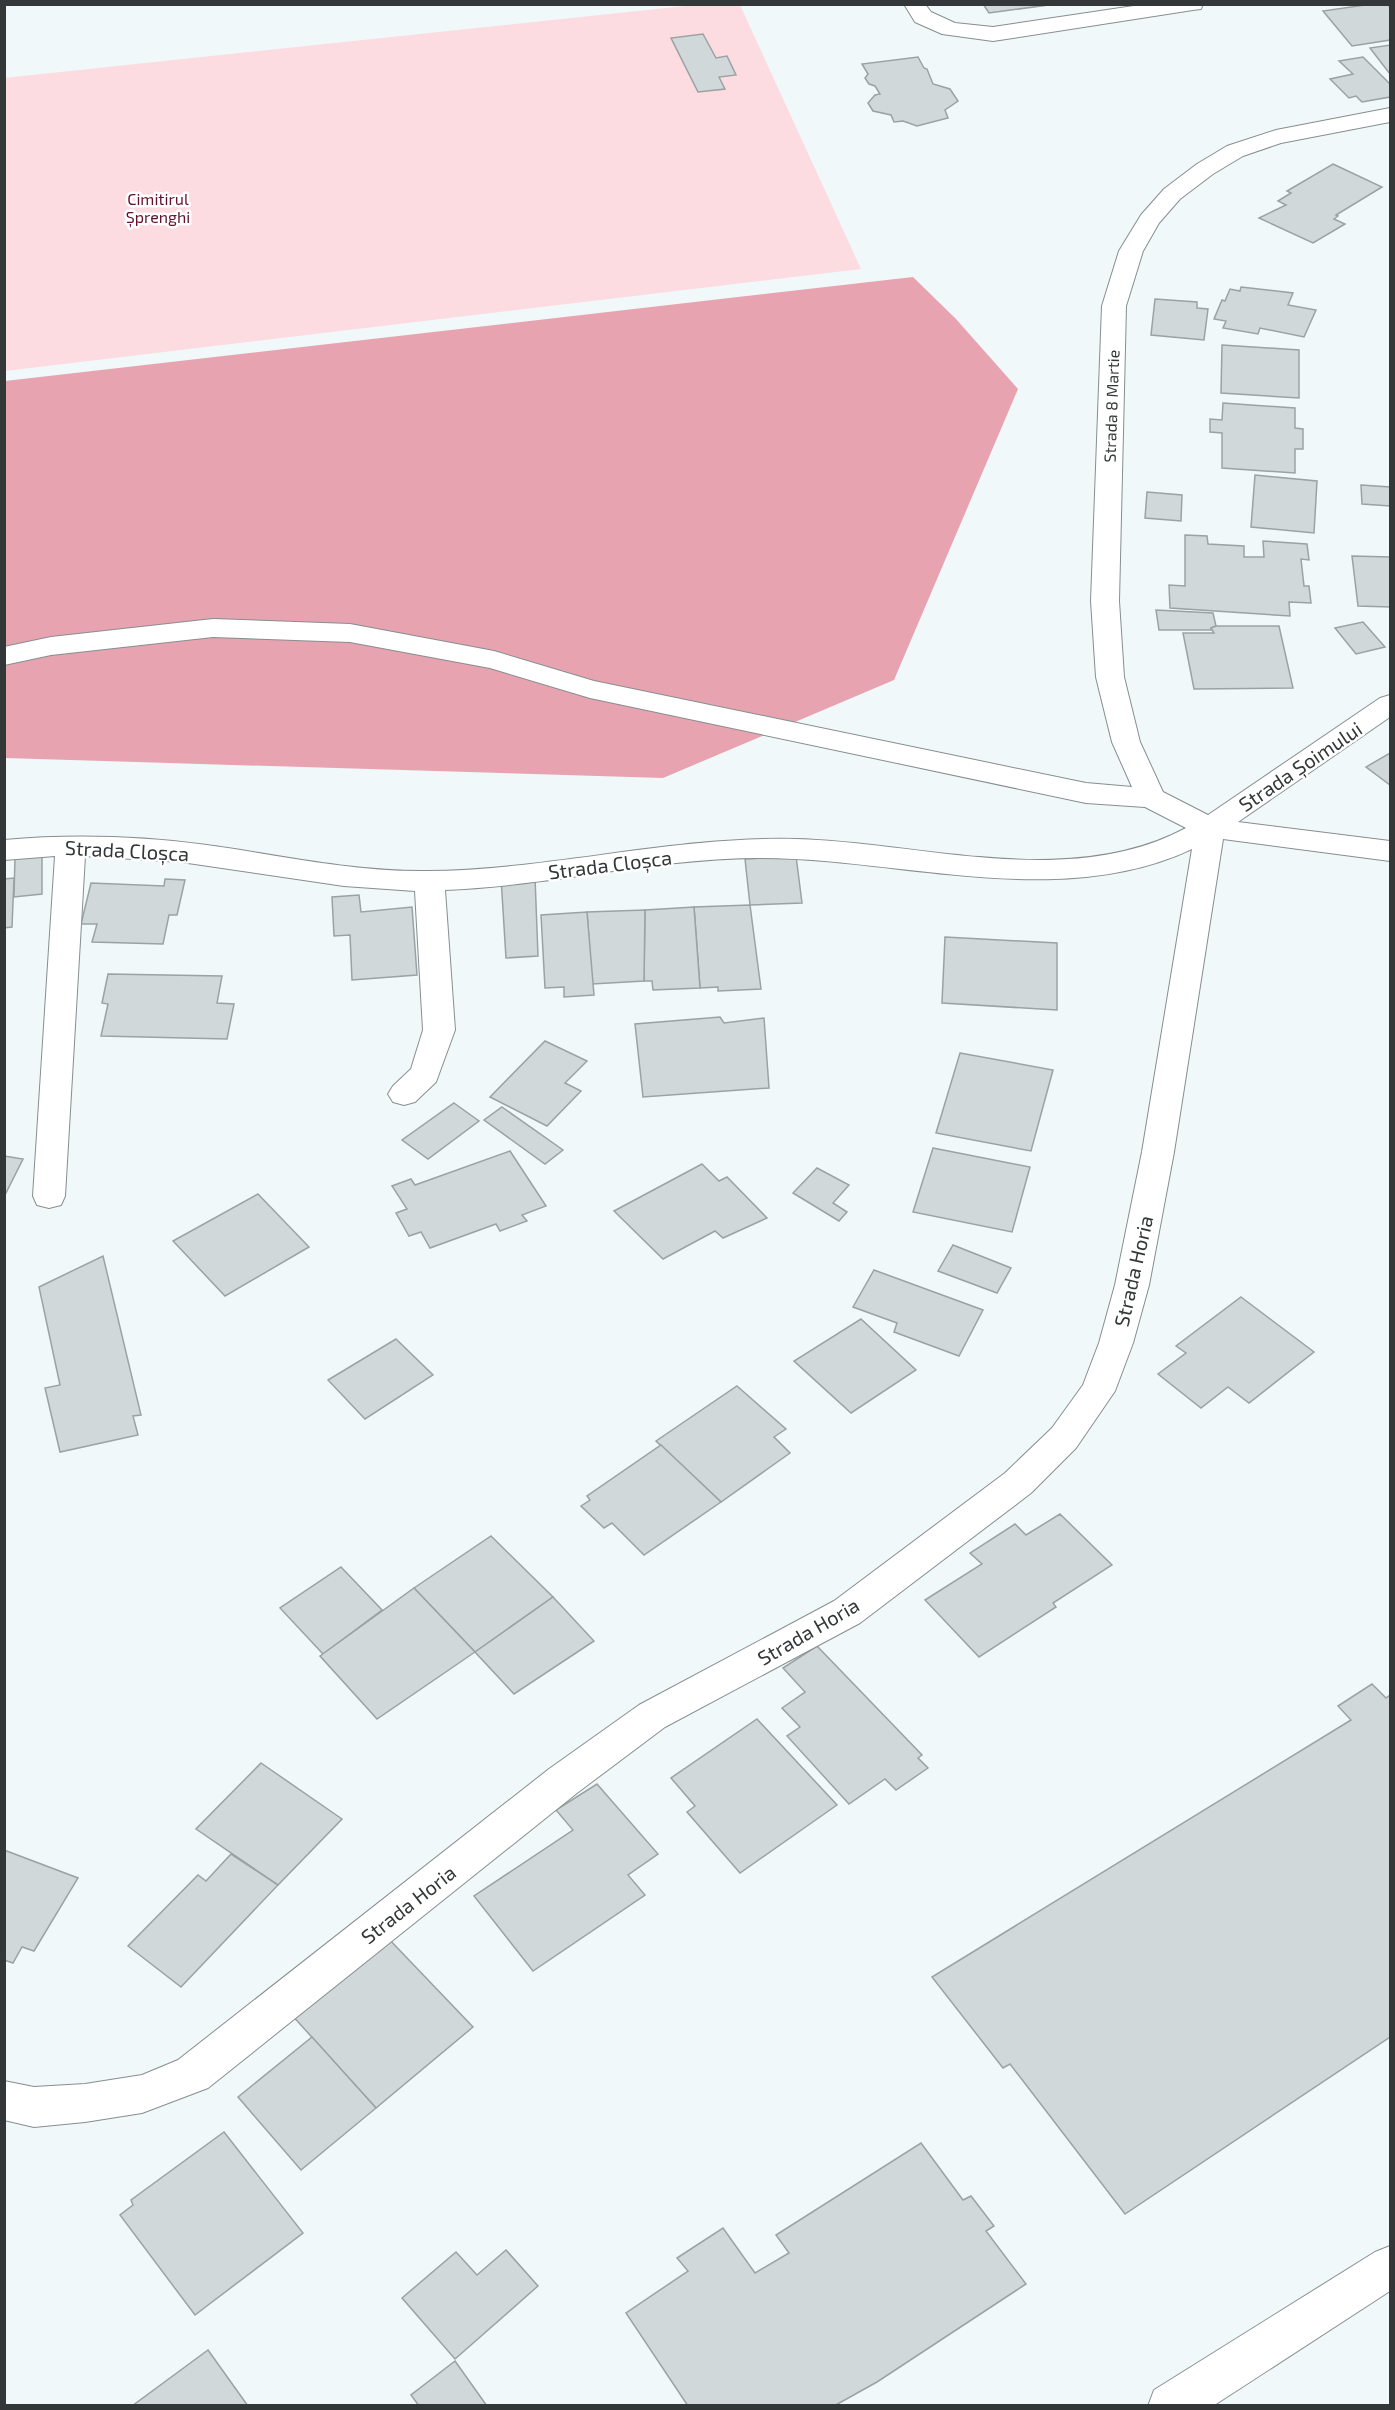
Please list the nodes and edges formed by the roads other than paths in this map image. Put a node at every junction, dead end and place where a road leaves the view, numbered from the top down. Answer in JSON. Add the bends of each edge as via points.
{"nodes":[{"id":1,"x":1193,"y":4,"type":"edge"},
{"id":2,"x":918,"y":11,"type":"edge"},
{"id":3,"x":1390,"y":115,"type":"edge"},
{"id":4,"x":4,"y":656,"type":"edge"},
{"id":5,"x":1390,"y":704,"type":"edge"},
{"id":6,"x":1151,"y":798,"type":"junction"},
{"id":7,"x":1210,"y":828,"type":"junction"},
{"id":8,"x":71,"y":845,"type":"junction"},
{"id":9,"x":4,"y":850,"type":"edge"},
{"id":10,"x":1390,"y":851,"type":"edge"},
{"id":11,"x":429,"y":882,"type":"junction"},
{"id":12,"x":404,"y":1094,"type":"dead end"},
{"id":13,"x":49,"y":1196,"type":"dead end"},
{"id":14,"x":4,"y":2100,"type":"edge"},
{"id":15,"x":1390,"y":2267,"type":"edge"},
{"id":16,"x":1170,"y":2406,"type":"edge"}],
"edges":[{"from":1,"to":2,"type":"street","via":[[993,34],[950,29]]},
{"from":3,"to":6,"type":"street","name":"Strada 8 Martie","via":[[1276,137],[1235,151],[1172,194],[1149,220],[1131,251],[1114,306],[1106,601],[1110,677],[1126,742]]},
{"from":4,"to":6,"type":"street","via":[[51,646],[213,628],[350,633],[494,660],[590,689],[1086,794]]},
{"from":5,"to":7,"type":"street","name":"Strada Șoimului"},
{"from":6,"to":7,"type":"street"},
{"from":7,"to":10,"type":"street"},
{"from":7,"to":11,"type":"street","name":"Strada Cloșca","via":[[1152,854],[1115,863],[1070,867],[1016,867],[748,848]]},
{"from":7,"to":14,"type":"street","name":"Strada Horia","via":[[1158,1152],[1132,1284],[1098,1390],[1064,1438],[1018,1483],[847,1612],[652,1716],[193,2074],[142,2094],[85,2103],[34,2107]]},
{"from":8,"to":9,"type":"street","name":"Strada Cloșca"},
{"from":8,"to":11,"type":"street","name":"Strada Cloșca","via":[[149,848],[363,879]]},
{"from":8,"to":13,"type":"street"},
{"from":11,"to":12,"type":"street","via":[[439,1030],[425,1074]]},
{"from":15,"to":16,"type":"street"}]}
